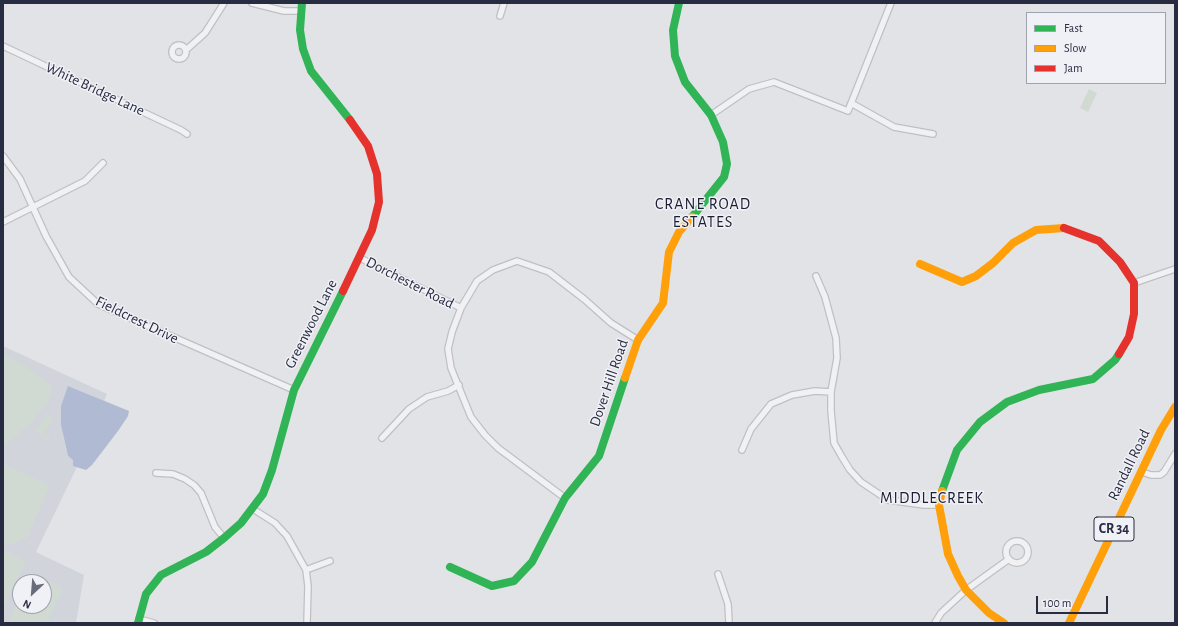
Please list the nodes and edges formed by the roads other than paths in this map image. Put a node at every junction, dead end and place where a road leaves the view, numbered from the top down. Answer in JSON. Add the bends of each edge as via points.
{"nodes":[{"id":1,"x":224,"y":3,"type":"edge"},
{"id":2,"x":252,"y":3,"type":"edge"},
{"id":3,"x":504,"y":3,"type":"edge"},
{"id":4,"x":679,"y":3,"type":"edge"},
{"id":5,"x":891,"y":3,"type":"edge"},
{"id":6,"x":302,"y":7,"type":"edge"},
{"id":7,"x":500,"y":16,"type":"dead end"},
{"id":8,"x":3,"y":46,"type":"edge"},
{"id":9,"x":186,"y":50,"type":"dead end"},
{"id":10,"x":851,"y":103,"type":"junction"},
{"id":11,"x":711,"y":115,"type":"junction"},
{"id":12,"x":187,"y":134,"type":"dead end"},
{"id":13,"x":933,"y":134,"type":"dead end"},
{"id":14,"x":3,"y":156,"type":"edge"},
{"id":15,"x":103,"y":163,"type":"dead end"},
{"id":16,"x":34,"y":206,"type":"junction"},
{"id":17,"x":3,"y":222,"type":"edge"},
{"id":18,"x":360,"y":258,"type":"junction"},
{"id":19,"x":920,"y":264,"type":"dead end"},
{"id":20,"x":1175,"y":269,"type":"edge"},
{"id":21,"x":816,"y":276,"type":"dead end"},
{"id":22,"x":1134,"y":283,"type":"junction"},
{"id":23,"x":461,"y":308,"type":"junction"},
{"id":24,"x":638,"y":340,"type":"junction"},
{"id":25,"x":459,"y":385,"type":"junction"},
{"id":26,"x":294,"y":390,"type":"junction"},
{"id":27,"x":831,"y":392,"type":"junction"},
{"id":28,"x":1175,"y":407,"type":"edge"},
{"id":29,"x":382,"y":438,"type":"dead end"},
{"id":30,"x":742,"y":450,"type":"dead end"},
{"id":31,"x":1175,"y":454,"type":"edge"},
{"id":32,"x":1142,"y":472,"type":"junction"},
{"id":33,"x":156,"y":473,"type":"dead end"},
{"id":34,"x":565,"y":498,"type":"junction"},
{"id":35,"x":939,"y":505,"type":"junction"},
{"id":36,"x":253,"y":509,"type":"junction"},
{"id":37,"x":224,"y":538,"type":"junction"},
{"id":38,"x":1009,"y":559,"type":"dead end"},
{"id":39,"x":330,"y":561,"type":"dead end"},
{"id":40,"x":450,"y":567,"type":"dead end"},
{"id":41,"x":306,"y":570,"type":"junction"},
{"id":42,"x":718,"y":574,"type":"dead end"},
{"id":43,"x":966,"y":590,"type":"junction"},
{"id":44,"x":139,"y":621,"type":"edge"},
{"id":45,"x":154,"y":623,"type":"edge"},
{"id":46,"x":307,"y":623,"type":"edge"},
{"id":47,"x":729,"y":623,"type":"edge"},
{"id":48,"x":935,"y":623,"type":"edge"},
{"id":49,"x":1004,"y":623,"type":"edge"},
{"id":50,"x":1069,"y":623,"type":"edge"}],
"edges":[{"from":1,"to":9,"type":"street","via":[[205,33]]},
{"from":2,"to":6,"type":"street","via":[[284,11]]},
{"from":3,"to":7,"type":"street"},
{"from":4,"to":11,"type":"street","name":"Dover Hill Road","via":[[673,30],[678,66],[685,82]]},
{"from":5,"to":10,"type":"street"},
{"from":6,"to":18,"type":"street","name":"Greenwood Lane","via":[[300,30],[311,71],[368,146],[377,174],[379,202],[372,230]]},
{"from":8,"to":12,"type":"street","name":"White Bridge Lane"},
{"from":10,"to":11,"type":"street","via":[[848,111],[774,82],[749,89]]},
{"from":10,"to":13,"type":"street","via":[[894,127]]},
{"from":11,"to":24,"type":"street","name":"Dover Hill Road","via":[[726,152],[724,177],[679,232],[669,252],[663,303]]},
{"from":14,"to":16,"type":"street","name":"Fieldcrest Drive","via":[[20,178]]},
{"from":15,"to":16,"type":"street","via":[[85,181]]},
{"from":16,"to":17,"type":"street"},
{"from":16,"to":26,"type":"street","name":"Fieldcrest Drive","via":[[46,236],[69,277],[98,304]]},
{"from":18,"to":23,"type":"street","name":"Dorchester Road"},
{"from":18,"to":26,"type":"street","name":"Greenwood Lane"},
{"from":19,"to":22,"type":"street","via":[[962,282],[976,276],[1013,243],[1036,230],[1064,228],[1099,241],[1120,262]]},
{"from":20,"to":22,"type":"street"},
{"from":21,"to":27,"type":"street","via":[[825,296],[836,338],[837,358]]},
{"from":22,"to":35,"type":"street","via":[[1134,314],[1129,338],[1115,360],[1093,379],[1039,390],[1007,402],[980,422],[952,460]]},
{"from":23,"to":24,"type":"street","via":[[477,281],[493,270],[518,262],[548,272],[611,323]]},
{"from":23,"to":25,"type":"street","via":[[448,349],[451,368]]},
{"from":24,"to":34,"type":"street","name":"Dover Hill Road","via":[[599,456]]},
{"from":25,"to":29,"type":"street","via":[[427,397],[408,409]]},
{"from":25,"to":34,"type":"street","via":[[471,417],[485,435],[498,448]]},
{"from":26,"to":36,"type":"street","name":"Greenwood Lane","via":[[272,470],[263,494]]},
{"from":27,"to":30,"type":"street","via":[[815,391],[792,395],[771,404],[751,429]]},
{"from":27,"to":35,"type":"street","via":[[834,444],[859,481],[888,500]]},
{"from":28,"to":32,"type":"street","name":"Randall Road","number":"CR 34","via":[[1161,430]]},
{"from":31,"to":32,"type":"street","via":[[1160,475]]},
{"from":32,"to":50,"type":"street","name":"Randall Road","number":"CR 34"},
{"from":33,"to":37,"type":"street","via":[[173,474],[194,486],[201,493],[215,527]]},
{"from":34,"to":40,"type":"street","name":"Dover Hill Road","via":[[532,562],[514,581],[492,586]]},
{"from":35,"to":43,"type":"street","via":[[948,554]]},
{"from":36,"to":37,"type":"street","name":"Greenwood Lane"},
{"from":36,"to":41,"type":"street","via":[[274,523],[287,536]]},
{"from":37,"to":44,"type":"street","name":"Greenwood Lane","via":[[206,552],[161,575],[146,594]]},
{"from":38,"to":43,"type":"street"},
{"from":39,"to":41,"type":"street"},
{"from":41,"to":46,"type":"street"},
{"from":42,"to":47,"type":"street","via":[[728,604]]},
{"from":43,"to":48,"type":"street","via":[[941,613]]},
{"from":43,"to":49,"type":"street","via":[[989,613]]},
{"from":44,"to":45,"type":"street"}]}
